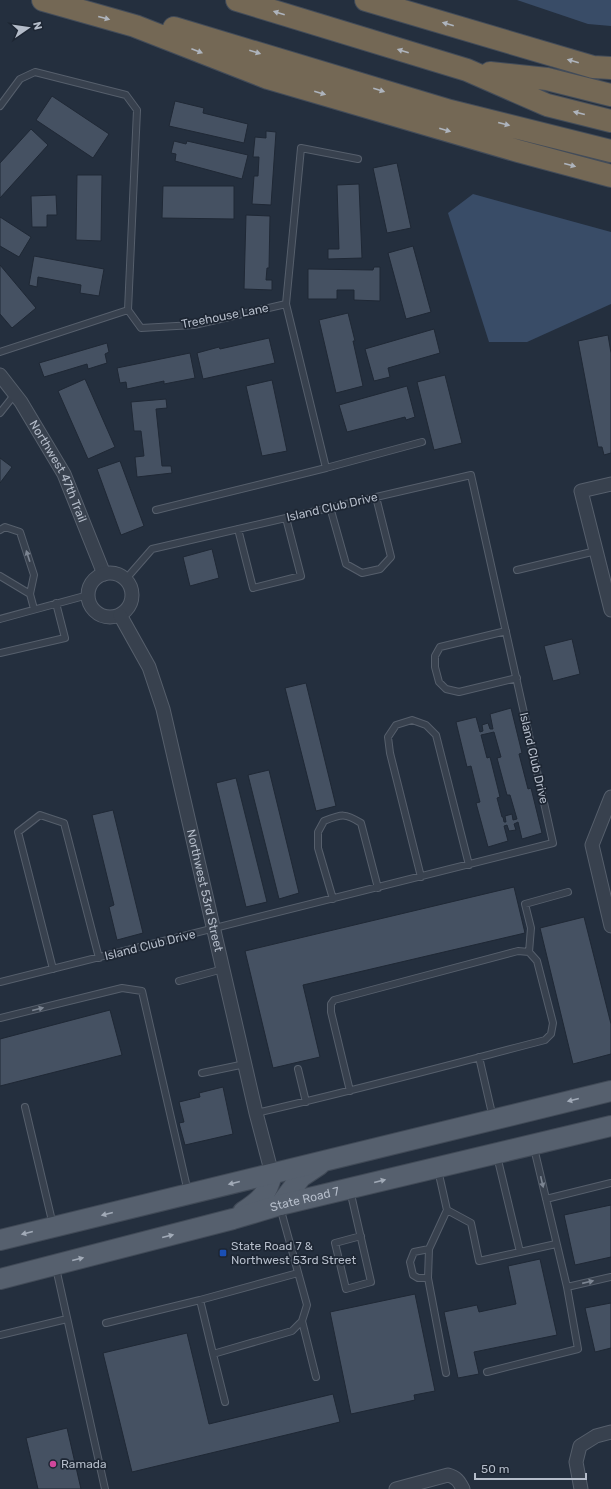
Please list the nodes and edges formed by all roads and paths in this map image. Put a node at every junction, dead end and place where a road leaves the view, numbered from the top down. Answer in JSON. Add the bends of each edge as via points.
{"nodes":[{"id":1,"x":43,"y":0,"type":"edge"},
{"id":2,"x":237,"y":0,"type":"edge"},
{"id":3,"x":366,"y":0,"type":"edge"},
{"id":4,"x":135,"y":26,"type":"junction"},
{"id":5,"x":611,"y":68,"type":"edge"},
{"id":6,"x":467,"y":70,"type":"junction"},
{"id":7,"x":611,"y":95,"type":"edge"},
{"id":8,"x":0,"y":106,"type":"edge"},
{"id":9,"x":611,"y":121,"type":"edge"},
{"id":10,"x":611,"y":150,"type":"edge"},
{"id":11,"x":358,"y":159,"type":"dead end"},
{"id":12,"x":611,"y":176,"type":"edge"},
{"id":13,"x":286,"y":304,"type":"junction"},
{"id":14,"x":128,"y":310,"type":"junction"},
{"id":15,"x":0,"y":352,"type":"edge"},
{"id":16,"x":0,"y":376,"type":"edge"},
{"id":17,"x":15,"y":394,"type":"junction"},
{"id":18,"x":0,"y":413,"type":"edge"},
{"id":19,"x":422,"y":442,"type":"dead end"},
{"id":20,"x":326,"y":468,"type":"junction"},
{"id":21,"x":611,"y":484,"type":"edge"},
{"id":22,"x":376,"y":497,"type":"junction"},
{"id":23,"x":330,"y":508,"type":"junction"},
{"id":24,"x":156,"y":510,"type":"dead end"},
{"id":25,"x":286,"y":518,"type":"junction"},
{"id":26,"x":238,"y":529,"type":"junction"},
{"id":27,"x":0,"y":530,"type":"edge"},
{"id":28,"x":596,"y":551,"type":"junction"},
{"id":29,"x":517,"y":570,"type":"dead end"},
{"id":30,"x":104,"y":574,"type":"junction"},
{"id":31,"x":0,"y":576,"type":"edge"},
{"id":32,"x":125,"y":580,"type":"junction"},
{"id":33,"x":30,"y":594,"type":"junction"},
{"id":34,"x":88,"y":595,"type":"junction"},
{"id":35,"x":56,"y":603,"type":"junction"},
{"id":36,"x":34,"y":609,"type":"junction"},
{"id":37,"x":611,"y":610,"type":"edge"},
{"id":38,"x":120,"y":615,"type":"junction"},
{"id":39,"x":0,"y":619,"type":"edge"},
{"id":40,"x":506,"y":631,"type":"junction"},
{"id":41,"x":0,"y":653,"type":"edge"},
{"id":42,"x":517,"y":678,"type":"junction"},
{"id":43,"x":611,"y":797,"type":"edge"},
{"id":44,"x":469,"y":865,"type":"junction"},
{"id":45,"x":421,"y":877,"type":"junction"},
{"id":46,"x":378,"y":888,"type":"junction"},
{"id":47,"x":568,"y":892,"type":"dead end"},
{"id":48,"x":333,"y":899,"type":"junction"},
{"id":49,"x":611,"y":926,"type":"edge"},
{"id":50,"x":215,"y":929,"type":"junction"},
{"id":51,"x":529,"y":952,"type":"junction"},
{"id":52,"x":99,"y":958,"type":"junction"},
{"id":53,"x":53,"y":969,"type":"junction"},
{"id":54,"x":224,"y":969,"type":"junction"},
{"id":55,"x":178,"y":981,"type":"dead end"},
{"id":56,"x":0,"y":982,"type":"edge"},
{"id":57,"x":0,"y":1018,"type":"edge"},
{"id":58,"x":479,"y":1057,"type":"junction"},
{"id":59,"x":245,"y":1064,"type":"junction"},
{"id":60,"x":298,"y":1069,"type":"dead end"},
{"id":61,"x":202,"y":1073,"type":"dead end"},
{"id":62,"x":350,"y":1091,"type":"junction"},
{"id":63,"x":611,"y":1091,"type":"edge"},
{"id":64,"x":306,"y":1102,"type":"junction"},
{"id":65,"x":25,"y":1107,"type":"dead end"},
{"id":66,"x":256,"y":1113,"type":"junction"},
{"id":67,"x":494,"y":1120,"type":"junction"},
{"id":68,"x":611,"y":1126,"type":"edge"},
{"id":69,"x":533,"y":1144,"type":"junction"},
{"id":70,"x":497,"y":1153,"type":"junction"},
{"id":71,"x":327,"y":1159,"type":"junction"},
{"id":72,"x":438,"y":1167,"type":"junction"},
{"id":73,"x":272,"y":1174,"type":"junction"},
{"id":74,"x":611,"y":1183,"type":"edge"},
{"id":75,"x":350,"y":1188,"type":"junction"},
{"id":76,"x":188,"y":1194,"type":"junction"},
{"id":77,"x":546,"y":1199,"type":"junction"},
{"id":78,"x":280,"y":1205,"type":"junction"},
{"id":79,"x":447,"y":1210,"type":"junction"},
{"id":80,"x":233,"y":1219,"type":"junction"},
{"id":81,"x":53,"y":1227,"type":"junction"},
{"id":82,"x":361,"y":1236,"type":"junction"},
{"id":83,"x":0,"y":1240,"type":"edge"},
{"id":84,"x":556,"y":1244,"type":"junction"},
{"id":85,"x":429,"y":1249,"type":"junction"},
{"id":86,"x":520,"y":1252,"type":"junction"},
{"id":87,"x":55,"y":1265,"type":"junction"},
{"id":88,"x":298,"y":1273,"type":"junction"},
{"id":89,"x":611,"y":1277,"type":"edge"},
{"id":90,"x":428,"y":1278,"type":"junction"},
{"id":91,"x":0,"y":1279,"type":"edge"},
{"id":92,"x":567,"y":1287,"type":"junction"},
{"id":93,"x":200,"y":1300,"type":"junction"},
{"id":94,"x":68,"y":1320,"type":"junction"},
{"id":95,"x":302,"y":1321,"type":"junction"},
{"id":96,"x":106,"y":1323,"type":"dead end"},
{"id":97,"x":0,"y":1335,"type":"edge"},
{"id":98,"x":213,"y":1354,"type":"junction"},
{"id":99,"x":487,"y":1372,"type":"dead end"},
{"id":100,"x":446,"y":1373,"type":"dead end"},
{"id":101,"x":316,"y":1377,"type":"dead end"},
{"id":102,"x":225,"y":1402,"type":"dead end"},
{"id":103,"x":611,"y":1432,"type":"edge"},
{"id":104,"x":105,"y":1489,"type":"edge"},
{"id":105,"x":396,"y":1489,"type":"edge"},
{"id":106,"x":463,"y":1489,"type":"edge"},
{"id":107,"x":581,"y":1489,"type":"edge"}],
"edges":[{"from":1,"to":4,"type":"highway","one_way":true},
{"from":6,"to":2,"type":"highway","one_way":true},
{"from":5,"to":3,"type":"highway","one_way":true,"via":[[593,67]]},
{"from":4,"to":10,"type":"highway","one_way":true,"via":[[178,28],[450,111]]},
{"from":4,"to":12,"type":"highway","one_way":true,"via":[[268,78],[518,152]]},
{"from":6,"to":7,"type":"highway","via":[[547,79]]},
{"from":9,"to":6,"type":"highway","one_way":true,"via":[[547,105]]},
{"from":8,"to":14,"type":"lane","via":[[20,78],[35,72],[126,95],[137,110]]},
{"from":11,"to":13,"type":"lane","name":"Treehouse Lane","via":[[300,148]]},
{"from":13,"to":14,"type":"lane","name":"Treehouse Lane","via":[[194,325],[141,328]]},
{"from":13,"to":20,"type":"lane"},
{"from":14,"to":15,"type":"lane"},
{"from":16,"to":17,"type":"street","name":"Northwest 47th Trail"},
{"from":17,"to":18,"type":"lane"},
{"from":17,"to":30,"type":"street","name":"Northwest 47th Trail","via":[[64,474]]},
{"from":19,"to":20,"type":"lane"},
{"from":20,"to":24,"type":"lane"},
{"from":21,"to":28,"type":"street","via":[[581,491]]},
{"from":22,"to":23,"type":"lane","name":"Island Club Drive"},
{"from":22,"to":23,"type":"lane","via":[[391,557],[380,569],[362,573],[346,564]]},
{"from":22,"to":40,"type":"lane","name":"Island Club Drive","via":[[472,475]]},
{"from":23,"to":25,"type":"lane","name":"Island Club Drive"},
{"from":25,"to":26,"type":"lane","name":"Island Club Drive"},
{"from":25,"to":26,"type":"lane","via":[[301,576],[253,588]]},
{"from":26,"to":32,"type":"lane","name":"Island Club Drive","via":[[152,549]]},
{"from":33,"to":27,"type":"lane","one_way":true,"via":[[34,575],[20,532],[5,527]]},
{"from":28,"to":29,"type":"lane"},
{"from":28,"to":37,"type":"street"},
{"from":30,"to":32,"type":"street","via":[[118,575]]},
{"from":30,"to":34,"type":"street","via":[[91,583]]},
{"from":31,"to":33,"type":"lane"},
{"from":32,"to":38,"type":"street","via":[[132,596],[130,604]]},
{"from":33,"to":36,"type":"lane"},
{"from":34,"to":35,"type":"lane"},
{"from":34,"to":38,"type":"street","via":[[92,609],[98,614],[105,617]]},
{"from":35,"to":36,"type":"lane"},
{"from":35,"to":41,"type":"lane","via":[[65,638]]},
{"from":36,"to":39,"type":"lane"},
{"from":38,"to":50,"type":"street","name":"Northwest 53rd Street","via":[[149,667],[163,709]]},
{"from":40,"to":42,"type":"lane","name":"Island Club Drive"},
{"from":40,"to":42,"type":"lane","via":[[440,647],[435,656],[435,667],[439,682],[446,689],[459,692]]},
{"from":42,"to":44,"type":"lane","name":"Island Club Drive","via":[[554,843]]},
{"from":43,"to":49,"type":"street","via":[[592,845],[604,883]]},
{"from":44,"to":45,"type":"lane","name":"Island Club Drive"},
{"from":44,"to":45,"type":"lane","via":[[436,735],[426,725],[412,720],[396,725],[388,737]]},
{"from":45,"to":46,"type":"lane","name":"Island Club Drive"},
{"from":46,"to":48,"type":"lane","name":"Island Club Drive"},
{"from":46,"to":48,"type":"lane","via":[[361,823],[349,816],[337,816],[324,821],[318,832],[318,848]]},
{"from":47,"to":51,"type":"lane","via":[[525,904],[531,928]]},
{"from":48,"to":50,"type":"lane","name":"Island Club Drive"},
{"from":50,"to":52,"type":"lane","name":"Island Club Drive"},
{"from":50,"to":54,"type":"street","name":"Northwest 53rd Street"},
{"from":51,"to":58,"type":"lane","via":[[537,961],[553,1023],[551,1034],[544,1040]]},
{"from":51,"to":62,"type":"lane","via":[[518,951],[334,1000],[331,1012]]},
{"from":52,"to":53,"type":"lane","name":"Island Club Drive"},
{"from":52,"to":53,"type":"lane","via":[[64,822],[40,815],[18,832]]},
{"from":53,"to":56,"type":"lane","name":"Island Club Drive"},
{"from":54,"to":55,"type":"lane"},
{"from":54,"to":59,"type":"street","name":"Northwest 53rd Street"},
{"from":57,"to":76,"type":"lane","one_way":true,"via":[[122,988],[142,991]]},
{"from":58,"to":62,"type":"lane"},
{"from":58,"to":67,"type":"lane"},
{"from":59,"to":61,"type":"lane"},
{"from":59,"to":66,"type":"street","name":"Northwest 53rd Street"},
{"from":60,"to":64,"type":"lane"},
{"from":62,"to":64,"type":"lane"},
{"from":63,"to":67,"type":"main road","one_way":true},
{"from":64,"to":66,"type":"lane"},
{"from":65,"to":81,"type":"lane"},
{"from":66,"to":73,"type":"street","name":"Northwest 53rd Street"},
{"from":67,"to":71,"type":"main road"},
{"from":68,"to":69,"type":"main road","name":"State Road 7"},
{"from":69,"to":70,"type":"main road","name":"State Road 7"},
{"from":69,"to":77,"type":"lane","one_way":true},
{"from":70,"to":72,"type":"main road","name":"State Road 7"},
{"from":70,"to":86,"type":"lane"},
{"from":71,"to":73,"type":"main road"},
{"from":71,"to":78,"type":"main road","via":[[301,1178]]},
{"from":75,"to":72,"type":"main road","name":"State Road 7","one_way":true},
{"from":72,"to":79,"type":"lane"},
{"from":73,"to":76,"type":"main road","one_way":true},
{"from":73,"to":80,"type":"main road","via":[[269,1189],[258,1202]]},
{"from":74,"to":77,"type":"lane"},
{"from":75,"to":78,"type":"main road","name":"State Road 7"},
{"from":75,"to":82,"type":"lane"},
{"from":76,"to":81,"type":"main road","one_way":true},
{"from":77,"to":84,"type":"lane"},
{"from":78,"to":80,"type":"main road","name":"State Road 7"},
{"from":78,"to":88,"type":"lane"},
{"from":79,"to":85,"type":"lane"},
{"from":79,"to":86,"type":"lane","via":[[471,1223],[479,1261]]},
{"from":87,"to":80,"type":"main road","name":"State Road 7","one_way":true},
{"from":81,"to":83,"type":"main road","one_way":true},
{"from":82,"to":82,"type":"lane","via":[[371,1282],[346,1289],[335,1243]]},
{"from":84,"to":86,"type":"lane"},
{"from":84,"to":92,"type":"lane"},
{"from":85,"to":90,"type":"lane"},
{"from":85,"to":90,"type":"lane","via":[[414,1252],[410,1262],[413,1276]]},
{"from":87,"to":91,"type":"main road","name":"State Road 7"},
{"from":87,"to":94,"type":"lane"},
{"from":88,"to":93,"type":"lane"},
{"from":88,"to":95,"type":"lane","via":[[307,1305]]},
{"from":92,"to":89,"type":"lane","one_way":true},
{"from":90,"to":100,"type":"lane"},
{"from":92,"to":99,"type":"lane","via":[[578,1349]]},
{"from":93,"to":96,"type":"lane"},
{"from":93,"to":98,"type":"lane"},
{"from":94,"to":97,"type":"lane"},
{"from":94,"to":104,"type":"lane"},
{"from":95,"to":98,"type":"lane","via":[[292,1331]]},
{"from":95,"to":101,"type":"lane"},
{"from":98,"to":102,"type":"lane"},
{"from":103,"to":107,"type":"street","via":[[596,1436],[580,1446],[576,1462]]},
{"from":105,"to":106,"type":"street","via":[[448,1475],[460,1482]]}]}
